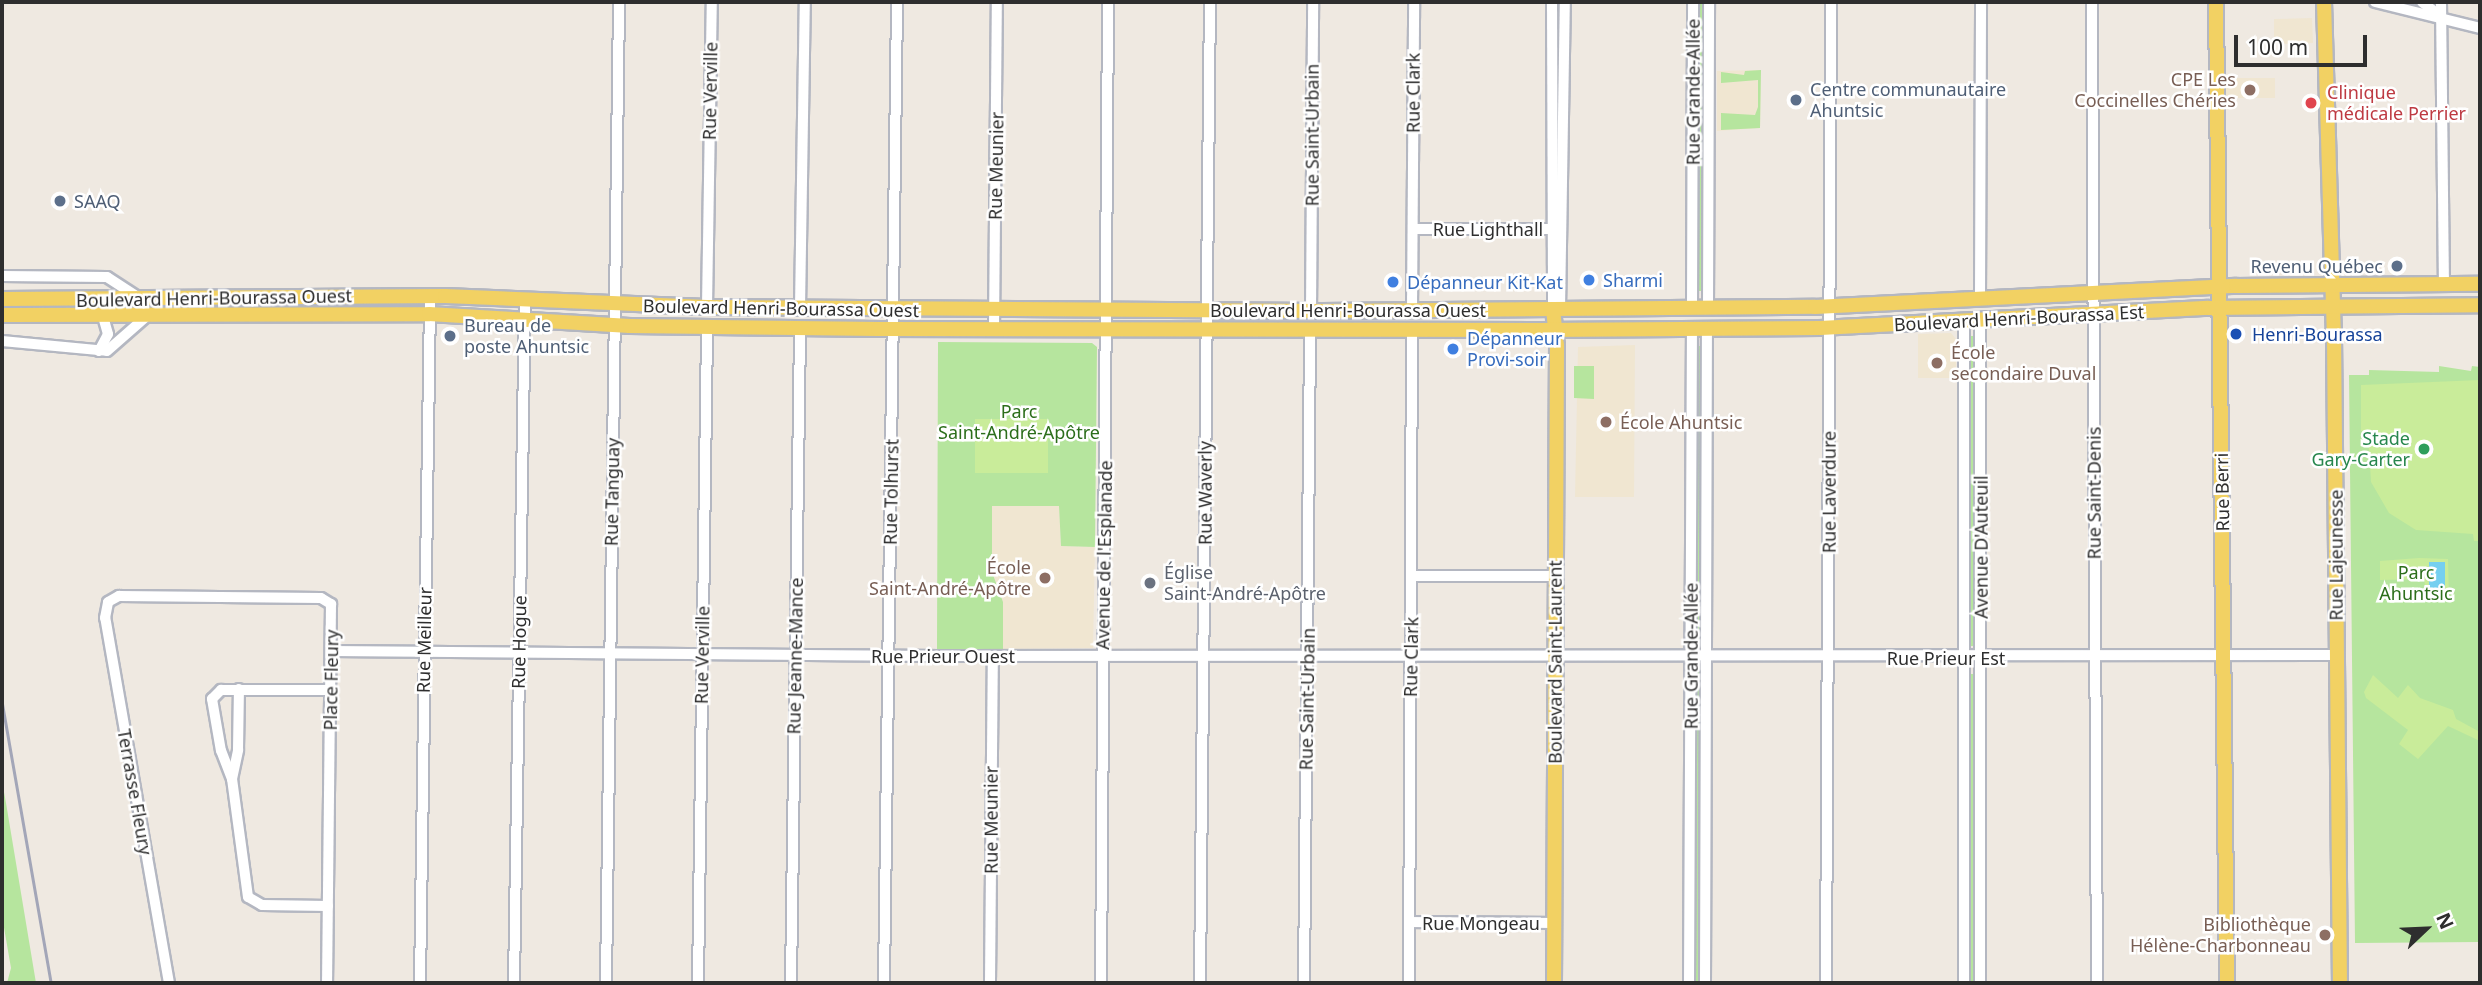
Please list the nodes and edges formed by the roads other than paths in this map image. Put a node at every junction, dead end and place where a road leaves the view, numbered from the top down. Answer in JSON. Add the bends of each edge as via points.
{"nodes":[{"id":1,"x":619,"y":2,"type":"edge"},
{"id":2,"x":712,"y":2,"type":"edge"},
{"id":3,"x":805,"y":2,"type":"edge"},
{"id":4,"x":897,"y":2,"type":"edge"},
{"id":5,"x":997,"y":2,"type":"edge"},
{"id":6,"x":1108,"y":2,"type":"edge"},
{"id":7,"x":1210,"y":2,"type":"edge"},
{"id":8,"x":1313,"y":2,"type":"edge"},
{"id":9,"x":1413,"y":2,"type":"edge"},
{"id":10,"x":1552,"y":2,"type":"edge"},
{"id":11,"x":1565,"y":2,"type":"edge"},
{"id":12,"x":1693,"y":2,"type":"edge"},
{"id":13,"x":1709,"y":2,"type":"edge"},
{"id":14,"x":1831,"y":2,"type":"edge"},
{"id":15,"x":1982,"y":2,"type":"edge"},
{"id":16,"x":2092,"y":2,"type":"edge"},
{"id":17,"x":2216,"y":2,"type":"edge"},
{"id":18,"x":2325,"y":2,"type":"edge"},
{"id":19,"x":2375,"y":2,"type":"edge"},
{"id":20,"x":2421,"y":2,"type":"edge"},
{"id":21,"x":2441,"y":2,"type":"edge"},
{"id":22,"x":2441,"y":17,"type":"junction"},
{"id":23,"x":2480,"y":28,"type":"edge"},
{"id":24,"x":1412,"y":229,"type":"junction"},
{"id":25,"x":1551,"y":229,"type":"junction"},
{"id":26,"x":1564,"y":229,"type":"junction"},
{"id":27,"x":2,"y":275,"type":"edge"},
{"id":28,"x":95,"y":277,"type":"junction"},
{"id":29,"x":2480,"y":284,"type":"edge"},
{"id":30,"x":2332,"y":285,"type":"junction"},
{"id":31,"x":2444,"y":285,"type":"junction"},
{"id":32,"x":2219,"y":287,"type":"junction"},
{"id":33,"x":2094,"y":293,"type":"junction"},
{"id":34,"x":430,"y":298,"type":"junction"},
{"id":35,"x":2,"y":299,"type":"edge"},
{"id":36,"x":140,"y":299,"type":"junction"},
{"id":37,"x":1980,"y":299,"type":"junction"},
{"id":38,"x":99,"y":300,"type":"junction"},
{"id":39,"x":524,"y":301,"type":"junction"},
{"id":40,"x":615,"y":305,"type":"junction"},
{"id":41,"x":2480,"y":305,"type":"edge"},
{"id":42,"x":707,"y":307,"type":"junction"},
{"id":43,"x":1829,"y":307,"type":"junction"},
{"id":44,"x":2220,"y":307,"type":"junction"},
{"id":45,"x":2333,"y":307,"type":"junction"},
{"id":46,"x":800,"y":308,"type":"junction"},
{"id":47,"x":1692,"y":308,"type":"junction"},
{"id":48,"x":1708,"y":308,"type":"junction"},
{"id":49,"x":1557,"y":309,"type":"junction"},
{"id":50,"x":893,"y":310,"type":"junction"},
{"id":51,"x":994,"y":310,"type":"junction"},
{"id":52,"x":1107,"y":310,"type":"junction"},
{"id":53,"x":1207,"y":310,"type":"junction"},
{"id":54,"x":1412,"y":310,"type":"junction"},
{"id":55,"x":1311,"y":311,"type":"junction"},
{"id":56,"x":429,"y":314,"type":"junction"},
{"id":57,"x":2094,"y":314,"type":"junction"},
{"id":58,"x":2,"y":315,"type":"edge"},
{"id":59,"x":103,"y":316,"type":"junction"},
{"id":60,"x":147,"y":316,"type":"junction"},
{"id":61,"x":524,"y":320,"type":"junction"},
{"id":62,"x":1980,"y":320,"type":"junction"},
{"id":63,"x":1964,"y":321,"type":"junction"},
{"id":64,"x":614,"y":326,"type":"junction"},
{"id":65,"x":707,"y":327,"type":"junction"},
{"id":66,"x":800,"y":328,"type":"junction"},
{"id":67,"x":1692,"y":328,"type":"junction"},
{"id":68,"x":1707,"y":328,"type":"junction"},
{"id":69,"x":1830,"y":328,"type":"junction"},
{"id":70,"x":893,"y":329,"type":"junction"},
{"id":71,"x":994,"y":330,"type":"junction"},
{"id":72,"x":1310,"y":330,"type":"junction"},
{"id":73,"x":1412,"y":330,"type":"junction"},
{"id":74,"x":1107,"y":331,"type":"junction"},
{"id":75,"x":1207,"y":331,"type":"junction"},
{"id":76,"x":1556,"y":334,"type":"junction"},
{"id":77,"x":2,"y":341,"type":"edge"},
{"id":78,"x":99,"y":351,"type":"junction"},
{"id":79,"x":1411,"y":576,"type":"junction"},
{"id":80,"x":1556,"y":576,"type":"junction"},
{"id":81,"x":108,"y":602,"type":"joint"},
{"id":82,"x":331,"y":651,"type":"junction"},
{"id":83,"x":519,"y":651,"type":"junction"},
{"id":84,"x":424,"y":652,"type":"junction"},
{"id":85,"x":610,"y":653,"type":"junction"},
{"id":86,"x":702,"y":654,"type":"junction"},
{"id":87,"x":796,"y":655,"type":"junction"},
{"id":88,"x":1307,"y":655,"type":"junction"},
{"id":89,"x":2336,"y":655,"type":"junction"},
{"id":90,"x":889,"y":656,"type":"junction"},
{"id":91,"x":993,"y":656,"type":"junction"},
{"id":92,"x":1103,"y":656,"type":"junction"},
{"id":93,"x":1204,"y":656,"type":"junction"},
{"id":94,"x":1410,"y":656,"type":"junction"},
{"id":95,"x":1555,"y":656,"type":"junction"},
{"id":96,"x":2224,"y":656,"type":"junction"},
{"id":97,"x":1691,"y":657,"type":"junction"},
{"id":98,"x":1705,"y":657,"type":"junction"},
{"id":99,"x":1828,"y":657,"type":"junction"},
{"id":100,"x":1964,"y":658,"type":"junction"},
{"id":101,"x":1981,"y":658,"type":"junction"},
{"id":102,"x":2095,"y":658,"type":"junction"},
{"id":103,"x":239,"y":690,"type":"junction"},
{"id":104,"x":331,"y":690,"type":"junction"},
{"id":105,"x":232,"y":779,"type":"junction"},
{"id":106,"x":328,"y":906,"type":"junction"},
{"id":107,"x":1409,"y":922,"type":"junction"},
{"id":108,"x":1554,"y":923,"type":"junction"},
{"id":109,"x":169,"y":983,"type":"edge"},
{"id":110,"x":327,"y":983,"type":"edge"},
{"id":111,"x":420,"y":983,"type":"edge"},
{"id":112,"x":514,"y":983,"type":"edge"},
{"id":113,"x":606,"y":983,"type":"edge"},
{"id":114,"x":698,"y":983,"type":"edge"},
{"id":115,"x":791,"y":983,"type":"edge"},
{"id":116,"x":884,"y":983,"type":"edge"},
{"id":117,"x":990,"y":983,"type":"edge"},
{"id":118,"x":1101,"y":983,"type":"edge"},
{"id":119,"x":1200,"y":983,"type":"edge"},
{"id":120,"x":1304,"y":983,"type":"edge"},
{"id":121,"x":1409,"y":983,"type":"edge"},
{"id":122,"x":1554,"y":983,"type":"edge"},
{"id":123,"x":1689,"y":983,"type":"edge"},
{"id":124,"x":1705,"y":983,"type":"edge"},
{"id":125,"x":1826,"y":983,"type":"edge"},
{"id":126,"x":1964,"y":983,"type":"edge"},
{"id":127,"x":1980,"y":983,"type":"edge"},
{"id":128,"x":2097,"y":983,"type":"edge"},
{"id":129,"x":2227,"y":983,"type":"edge"},
{"id":130,"x":2340,"y":983,"type":"edge"}],
"edges":[{"from":1,"to":40,"type":"street","name":"Rue Tanguay"},
{"from":2,"to":42,"type":"street","name":"Rue Verville"},
{"from":3,"to":46,"type":"street"},
{"from":4,"to":50,"type":"street","name":"Rue Tolhurst"},
{"from":5,"to":51,"type":"street","name":"Rue Meunier"},
{"from":6,"to":52,"type":"street","name":"Avenue de l'Esplanade"},
{"from":7,"to":53,"type":"street","name":"Rue Waverly"},
{"from":8,"to":55,"type":"street","name":"Rue Saint-Urbain"},
{"from":9,"to":24,"type":"street","name":"Rue Clark"},
{"from":10,"to":25,"type":"street","name":"Boulevard Saint-Laurent"},
{"from":11,"to":26,"type":"street","name":"Boulevard Saint-Laurent"},
{"from":12,"to":47,"type":"street","name":"Rue Grande-Allée"},
{"from":13,"to":48,"type":"street","name":"Rue Grande-Allée"},
{"from":14,"to":43,"type":"street","name":"Rue Laverdure"},
{"from":15,"to":37,"type":"street"},
{"from":16,"to":33,"type":"street","name":"Rue Saint-Denis"},
{"from":17,"to":32,"type":"main road","name":"Rue Berri"},
{"from":18,"to":30,"type":"main road","name":"Rue Lajeunesse"},
{"from":19,"to":22,"type":"street"},
{"from":20,"to":22,"type":"street"},
{"from":21,"to":22,"type":"street"},
{"from":22,"to":23,"type":"street"},
{"from":22,"to":31,"type":"street"},
{"from":24,"to":25,"type":"street","name":"Rue Lighthall"},
{"from":24,"to":54,"type":"street","name":"Rue Clark"},
{"from":25,"to":26,"type":"street","name":"Rue Lighthall"},
{"from":25,"to":49,"type":"street","name":"Boulevard Saint-Laurent"},
{"from":26,"to":49,"type":"street","name":"Boulevard Saint-Laurent"},
{"from":27,"to":28,"type":"street","name":"Boulevard Henri-Bourassa Ouest"},
{"from":28,"to":36,"type":"street","name":"Boulevard Henri-Bourassa Ouest","via":[[111,278]]},
{"from":28,"to":38,"type":"street","via":[[104,287]]},
{"from":29,"to":31,"type":"main road","name":"Boulevard Henri-Bourassa Est"},
{"from":30,"to":31,"type":"main road","name":"Boulevard Henri-Bourassa Est"},
{"from":30,"to":32,"type":"main road","name":"Boulevard Henri-Bourassa Est"},
{"from":30,"to":45,"type":"main road","name":"Rue Lajeunesse"},
{"from":32,"to":33,"type":"main road","name":"Boulevard Henri-Bourassa Est"},
{"from":32,"to":44,"type":"main road","name":"Rue Berri"},
{"from":33,"to":37,"type":"main road","name":"Boulevard Henri-Bourassa Est"},
{"from":33,"to":57,"type":"street","name":"Rue Saint-Denis"},
{"from":34,"to":36,"type":"main road","name":"Boulevard Henri-Bourassa Ouest"},
{"from":34,"to":39,"type":"main road","name":"Boulevard Henri-Bourassa Ouest"},
{"from":34,"to":56,"type":"street","name":"Rue Meilleur"},
{"from":35,"to":38,"type":"main road","name":"Boulevard Henri-Bourassa Ouest"},
{"from":36,"to":38,"type":"main road","name":"Boulevard Henri-Bourassa Ouest"},
{"from":37,"to":43,"type":"main road","name":"Boulevard Henri-Bourassa Est"},
{"from":39,"to":40,"type":"main road","name":"Boulevard Henri-Bourassa Ouest"},
{"from":39,"to":61,"type":"street","name":"Rue Hogue"},
{"from":40,"to":42,"type":"main road","name":"Boulevard Henri-Bourassa Ouest"},
{"from":40,"to":64,"type":"street","name":"Rue Tanguay"},
{"from":41,"to":45,"type":"main road","name":"Boulevard Henri-Bourassa Est"},
{"from":42,"to":46,"type":"main road","name":"Boulevard Henri-Bourassa Ouest"},
{"from":43,"to":48,"type":"main road","name":"Boulevard Henri-Bourassa Est"},
{"from":43,"to":69,"type":"street","name":"Rue Laverdure"},
{"from":44,"to":45,"type":"main road","name":"Boulevard Henri-Bourassa Est"},
{"from":44,"to":57,"type":"main road","name":"Boulevard Henri-Bourassa Est"},
{"from":44,"to":96,"type":"main road","name":"Rue Berri"},
{"from":45,"to":89,"type":"main road","name":"Rue Lajeunesse"},
{"from":46,"to":50,"type":"main road","name":"Boulevard Henri-Bourassa Ouest"},
{"from":47,"to":48,"type":"main road","name":"Boulevard Henri-Bourassa Est"},
{"from":47,"to":49,"type":"main road","name":"Boulevard Henri-Bourassa Est"},
{"from":49,"to":54,"type":"main road","name":"Boulevard Henri-Bourassa Ouest"},
{"from":49,"to":76,"type":"main road","name":"Boulevard Saint-Laurent"},
{"from":50,"to":51,"type":"main road","name":"Boulevard Henri-Bourassa Ouest"},
{"from":50,"to":70,"type":"street","name":"Rue Tolhurst"},
{"from":51,"to":52,"type":"main road","name":"Boulevard Henri-Bourassa Ouest"},
{"from":51,"to":71,"type":"street","name":"Rue Meunier"},
{"from":52,"to":53,"type":"main road","name":"Boulevard Henri-Bourassa Ouest"},
{"from":52,"to":74,"type":"street","name":"Avenue de l'Esplanade"},
{"from":53,"to":55,"type":"main road","name":"Boulevard Henri-Bourassa Ouest"},
{"from":53,"to":75,"type":"street","name":"Rue Waverly"},
{"from":54,"to":55,"type":"main road","name":"Boulevard Henri-Bourassa Ouest"},
{"from":56,"to":60,"type":"main road","name":"Boulevard Henri-Bourassa Ouest"},
{"from":56,"to":61,"type":"main road","name":"Boulevard Henri-Bourassa Ouest"},
{"from":56,"to":84,"type":"street","name":"Rue Meilleur"},
{"from":57,"to":62,"type":"main road","name":"Boulevard Henri-Bourassa Est"},
{"from":57,"to":102,"type":"street","name":"Rue Saint-Denis"},
{"from":58,"to":59,"type":"main road","name":"Boulevard Henri-Bourassa Ouest"},
{"from":59,"to":60,"type":"main road","name":"Boulevard Henri-Bourassa Ouest"},
{"from":59,"to":78,"type":"street","name":"Boulevard Henri-Bourassa Ouest","via":[[108,339]]},
{"from":60,"to":78,"type":"street","name":"Boulevard Henri-Bourassa Ouest","via":[[113,348]]},
{"from":61,"to":64,"type":"main road","name":"Boulevard Henri-Bourassa Ouest"},
{"from":61,"to":83,"type":"street","name":"Rue Hogue"},
{"from":62,"to":63,"type":"main road","name":"Boulevard Henri-Bourassa Est"},
{"from":62,"to":101,"type":"street","name":"Avenue D'Auteuil"},
{"from":63,"to":69,"type":"main road","name":"Boulevard Henri-Bourassa Est"},
{"from":63,"to":100,"type":"street","name":"Avenue D'Auteuil"},
{"from":64,"to":65,"type":"main road","name":"Boulevard Henri-Bourassa Ouest"},
{"from":64,"to":85,"type":"street","name":"Rue Tanguay"},
{"from":65,"to":66,"type":"main road","name":"Boulevard Henri-Bourassa Ouest"},
{"from":65,"to":86,"type":"street","name":"Rue Verville"},
{"from":66,"to":70,"type":"main road","name":"Boulevard Henri-Bourassa Ouest"},
{"from":66,"to":87,"type":"street","name":"Rue Jeanne-Mance"},
{"from":67,"to":68,"type":"main road","name":"Boulevard Henri-Bourassa Est"},
{"from":67,"to":76,"type":"main road","name":"Boulevard Henri-Bourassa Est"},
{"from":67,"to":97,"type":"street","name":"Rue Grande-Allée"},
{"from":68,"to":69,"type":"main road","name":"Boulevard Henri-Bourassa Est"},
{"from":68,"to":98,"type":"street","name":"Rue Grande-Allée"},
{"from":69,"to":99,"type":"street","name":"Rue Laverdure"},
{"from":70,"to":71,"type":"main road","name":"Boulevard Henri-Bourassa Ouest"},
{"from":70,"to":90,"type":"street","name":"Rue Tolhurst"},
{"from":71,"to":74,"type":"main road","name":"Boulevard Henri-Bourassa Ouest"},
{"from":72,"to":73,"type":"main road","name":"Boulevard Henri-Bourassa Ouest"},
{"from":72,"to":75,"type":"main road","name":"Boulevard Henri-Bourassa Ouest"},
{"from":72,"to":88,"type":"street","name":"Rue Saint-Urbain"},
{"from":73,"to":76,"type":"main road","name":"Boulevard Henri-Bourassa Ouest"},
{"from":73,"to":79,"type":"street","name":"Rue Clark"},
{"from":74,"to":75,"type":"main road","name":"Boulevard Henri-Bourassa Ouest"},
{"from":74,"to":92,"type":"street","name":"Avenue de l'Esplanade"},
{"from":75,"to":93,"type":"street","name":"Rue Waverly"},
{"from":76,"to":80,"type":"main road","name":"Boulevard Saint-Laurent"},
{"from":77,"to":78,"type":"street"},
{"from":79,"to":80,"type":"street"},
{"from":79,"to":94,"type":"street","name":"Rue Clark"},
{"from":80,"to":95,"type":"main road","name":"Boulevard Saint-Laurent"},
{"from":81,"to":82,"type":"street","name":"Place Fleury","via":[[130,595],[323,599],[332,607]]},
{"from":81,"to":109,"type":"street","name":"Terrasse Fleury","via":[[105,618]]},
{"from":82,"to":84,"type":"street","name":"Rue Prieur Ouest"},
{"from":82,"to":104,"type":"street","name":"Place Fleury"},
{"from":83,"to":84,"type":"street","name":"Rue Prieur Ouest"},
{"from":83,"to":85,"type":"street","name":"Rue Prieur Ouest"},
{"from":83,"to":112,"type":"street","name":"Rue Hogue"},
{"from":84,"to":111,"type":"street","name":"Rue Meilleur"},
{"from":85,"to":86,"type":"street","name":"Rue Prieur Ouest"},
{"from":85,"to":113,"type":"street","name":"Rue Tanguay"},
{"from":86,"to":87,"type":"street","name":"Rue Prieur Ouest"},
{"from":86,"to":114,"type":"street","name":"Rue Verville"},
{"from":87,"to":90,"type":"street","name":"Rue Prieur Ouest"},
{"from":87,"to":115,"type":"street","name":"Rue Jeanne-Mance"},
{"from":88,"to":93,"type":"street","name":"Rue Prieur Ouest"},
{"from":88,"to":94,"type":"street","name":"Rue Prieur Ouest"},
{"from":88,"to":120,"type":"street","name":"Rue Saint-Urbain"},
{"from":89,"to":96,"type":"street","name":"Rue Prieur Est"},
{"from":89,"to":130,"type":"main road","name":"Rue Lajeunesse"},
{"from":90,"to":91,"type":"street","name":"Rue Prieur Ouest"},
{"from":90,"to":116,"type":"street","name":"Rue Tolhurst"},
{"from":91,"to":92,"type":"street","name":"Rue Prieur Ouest"},
{"from":91,"to":117,"type":"street","name":"Rue Meunier"},
{"from":92,"to":93,"type":"street","name":"Rue Prieur Ouest"},
{"from":92,"to":118,"type":"street","name":"Avenue de l'Esplanade"},
{"from":93,"to":119,"type":"street","name":"Rue Waverly"},
{"from":94,"to":95,"type":"street","name":"Rue Prieur Ouest"},
{"from":94,"to":107,"type":"street","name":"Rue Clark"},
{"from":95,"to":97,"type":"street","name":"Rue Prieur Est"},
{"from":95,"to":108,"type":"main road","name":"Boulevard Saint-Laurent"},
{"from":96,"to":102,"type":"street","name":"Rue Prieur Est"},
{"from":96,"to":129,"type":"main road","name":"Rue Berri"},
{"from":97,"to":98,"type":"street","name":"Rue Prieur Est"},
{"from":97,"to":123,"type":"street","name":"Rue Grande-Allée"},
{"from":98,"to":99,"type":"street","name":"Rue Prieur Est"},
{"from":98,"to":124,"type":"street","name":"Rue Grande-Allée"},
{"from":99,"to":100,"type":"street","name":"Rue Prieur Est"},
{"from":99,"to":125,"type":"street","name":"Rue Laverdure"},
{"from":100,"to":101,"type":"street","name":"Rue Prieur Est"},
{"from":100,"to":126,"type":"street","name":"Avenue D'Auteuil"},
{"from":101,"to":102,"type":"street","name":"Rue Prieur Est"},
{"from":101,"to":127,"type":"street","name":"Avenue D'Auteuil"},
{"from":102,"to":128,"type":"street","name":"Rue Saint-Denis"},
{"from":103,"to":104,"type":"street"},
{"from":103,"to":105,"type":"street","via":[[238,750]]},
{"from":103,"to":105,"type":"street","via":[[217,691],[212,699],[221,751]]},
{"from":104,"to":106,"type":"street","name":"Place Fleury"},
{"from":105,"to":106,"type":"street","via":[[248,897],[262,905]]},
{"from":106,"to":110,"type":"street","name":"Place Fleury"},
{"from":107,"to":108,"type":"street","name":"Rue Mongeau"},
{"from":107,"to":121,"type":"street","name":"Rue Clark"},
{"from":108,"to":122,"type":"main road","name":"Boulevard Saint-Laurent"}]}
